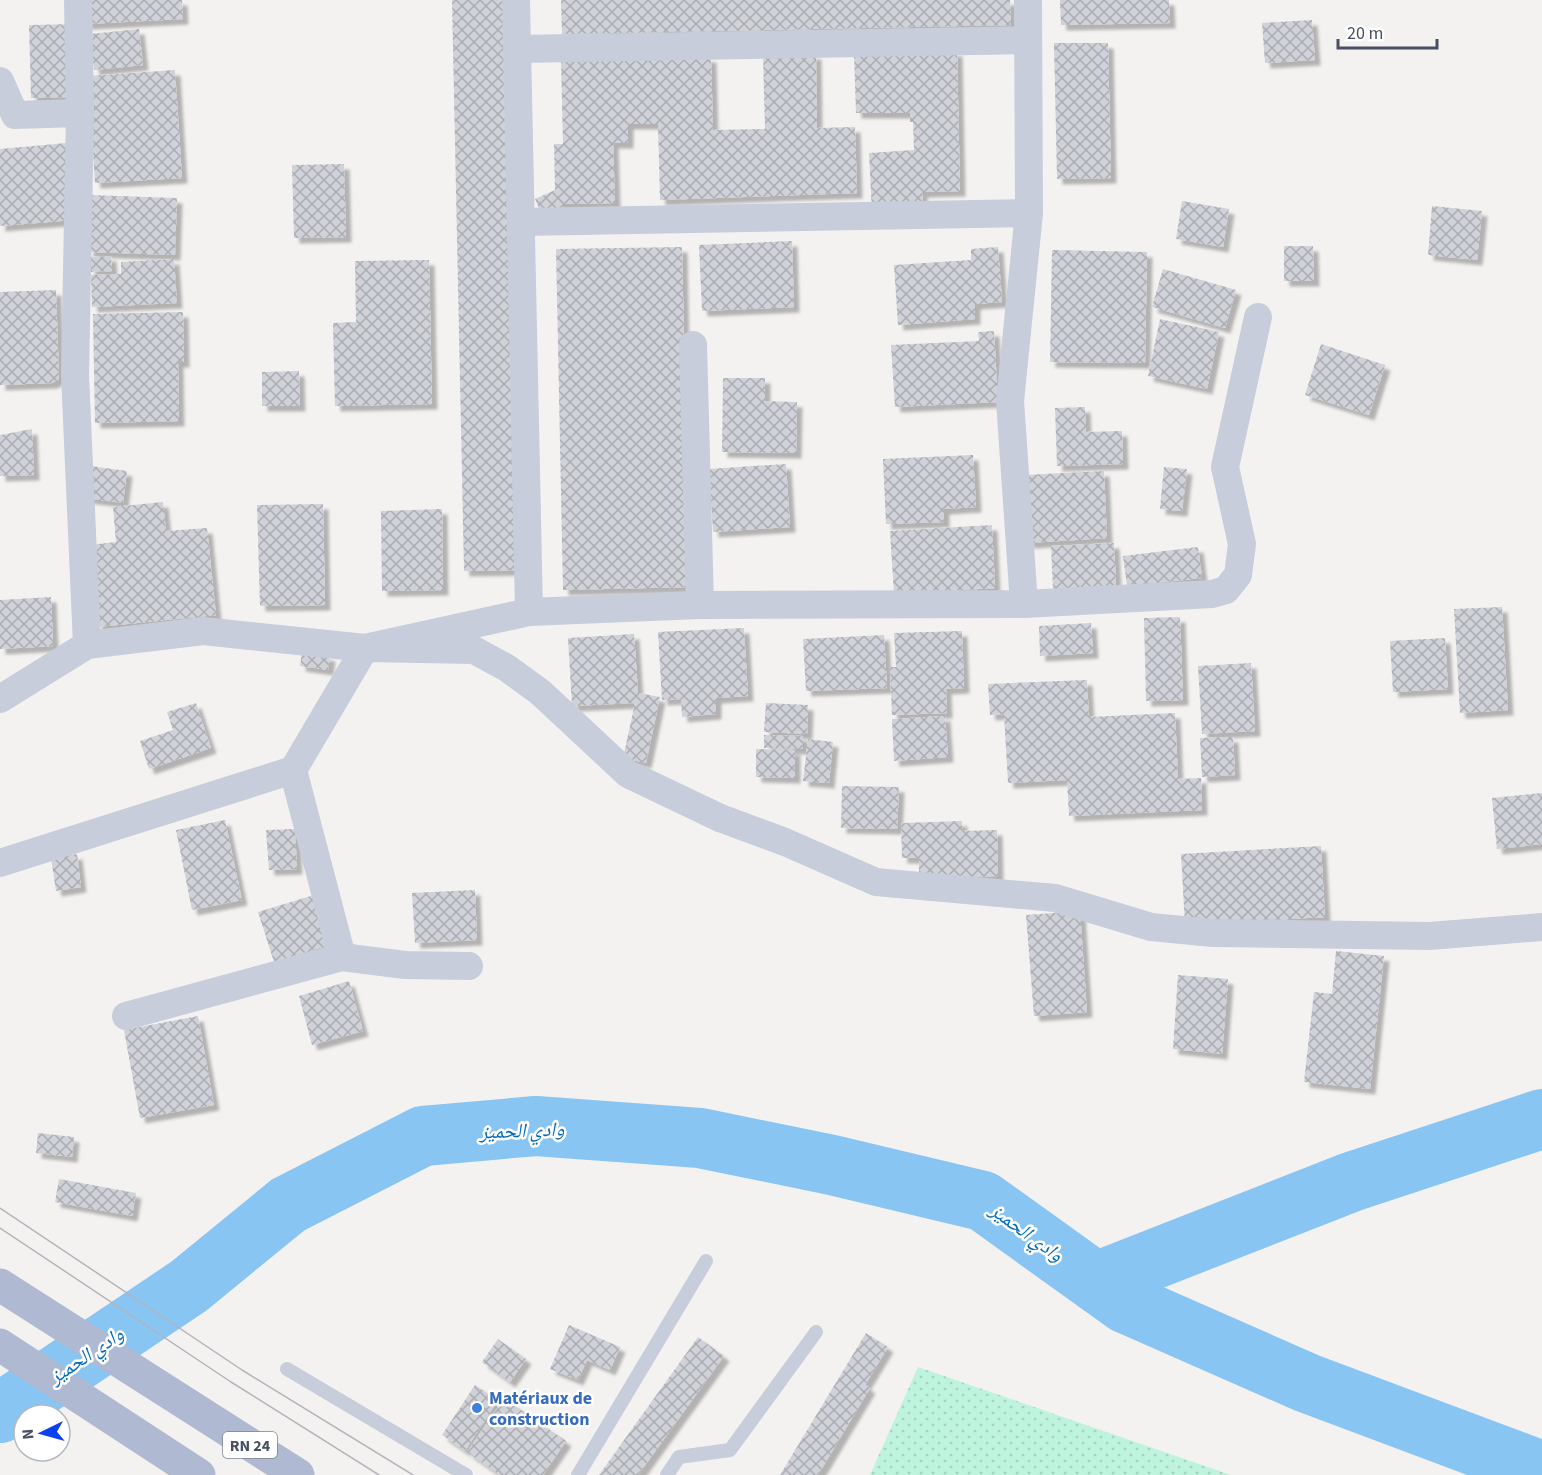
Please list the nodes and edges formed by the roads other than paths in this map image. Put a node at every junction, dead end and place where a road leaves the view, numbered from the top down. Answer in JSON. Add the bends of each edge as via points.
{"nodes":[{"id":1,"x":78,"y":0,"type":"edge"},
{"id":2,"x":516,"y":0,"type":"edge"},
{"id":3,"x":1028,"y":0,"type":"edge"},
{"id":4,"x":1028,"y":39,"type":"junction"},
{"id":5,"x":517,"y":49,"type":"junction"},
{"id":6,"x":0,"y":81,"type":"edge"},
{"id":7,"x":80,"y":113,"type":"junction"},
{"id":8,"x":1029,"y":213,"type":"junction"},
{"id":9,"x":521,"y":222,"type":"junction"},
{"id":10,"x":1258,"y":317,"type":"dead end"},
{"id":11,"x":693,"y":345,"type":"dead end"},
{"id":12,"x":1024,"y":604,"type":"junction"},
{"id":13,"x":700,"y":605,"type":"junction"},
{"id":14,"x":529,"y":612,"type":"junction"},
{"id":15,"x":87,"y":645,"type":"junction"},
{"id":16,"x":365,"y":648,"type":"junction"},
{"id":17,"x":0,"y":699,"type":"edge"},
{"id":18,"x":293,"y":770,"type":"junction"},
{"id":19,"x":0,"y":863,"type":"edge"},
{"id":20,"x":1542,"y":927,"type":"edge"},
{"id":21,"x":342,"y":957,"type":"junction"},
{"id":22,"x":469,"y":966,"type":"dead end"},
{"id":23,"x":126,"y":1016,"type":"dead end"},
{"id":24,"x":706,"y":1261,"type":"dead end"},
{"id":25,"x":0,"y":1285,"type":"edge"},
{"id":26,"x":816,"y":1332,"type":"dead end"},
{"id":27,"x":0,"y":1345,"type":"edge"},
{"id":28,"x":287,"y":1368,"type":"dead end"},
{"id":29,"x":190,"y":1469,"type":"edge"},
{"id":30,"x":298,"y":1475,"type":"edge"},
{"id":31,"x":466,"y":1475,"type":"edge"},
{"id":32,"x":578,"y":1475,"type":"edge"},
{"id":33,"x":667,"y":1475,"type":"edge"}],
"edges":[{"from":1,"to":7,"type":"street"},
{"from":2,"to":5,"type":"street"},
{"from":3,"to":4,"type":"street"},
{"from":4,"to":5,"type":"street"},
{"from":4,"to":8,"type":"street"},
{"from":5,"to":9,"type":"street"},
{"from":6,"to":7,"type":"street","via":[[15,115]]},
{"from":7,"to":15,"type":"street","via":[[75,375]]},
{"from":8,"to":9,"type":"street"},
{"from":8,"to":12,"type":"street","via":[[1010,401]]},
{"from":9,"to":14,"type":"street"},
{"from":10,"to":12,"type":"street","via":[[1225,467],[1242,544],[1238,574],[1226,590],[1212,594]]},
{"from":11,"to":13,"type":"street"},
{"from":12,"to":13,"type":"street"},
{"from":13,"to":14,"type":"street"},
{"from":14,"to":16,"type":"street"},
{"from":15,"to":16,"type":"street","via":[[203,631]]},
{"from":15,"to":17,"type":"street"},
{"from":16,"to":18,"type":"street"},
{"from":16,"to":20,"type":"street","via":[[474,650],[540,692],[628,774],[720,818],[876,882],[1055,898],[1151,927],[1213,933],[1430,936]]},
{"from":18,"to":19,"type":"street"},
{"from":18,"to":21,"type":"street"},
{"from":21,"to":22,"type":"street","via":[[405,965]]},
{"from":21,"to":23,"type":"street"},
{"from":24,"to":32,"type":"lane"},
{"from":25,"to":30,"type":"main road","number":"RN 24"},
{"from":26,"to":33,"type":"lane","via":[[730,1450],[679,1457]]},
{"from":27,"to":29,"type":"main road"},
{"from":28,"to":31,"type":"lane"}]}
